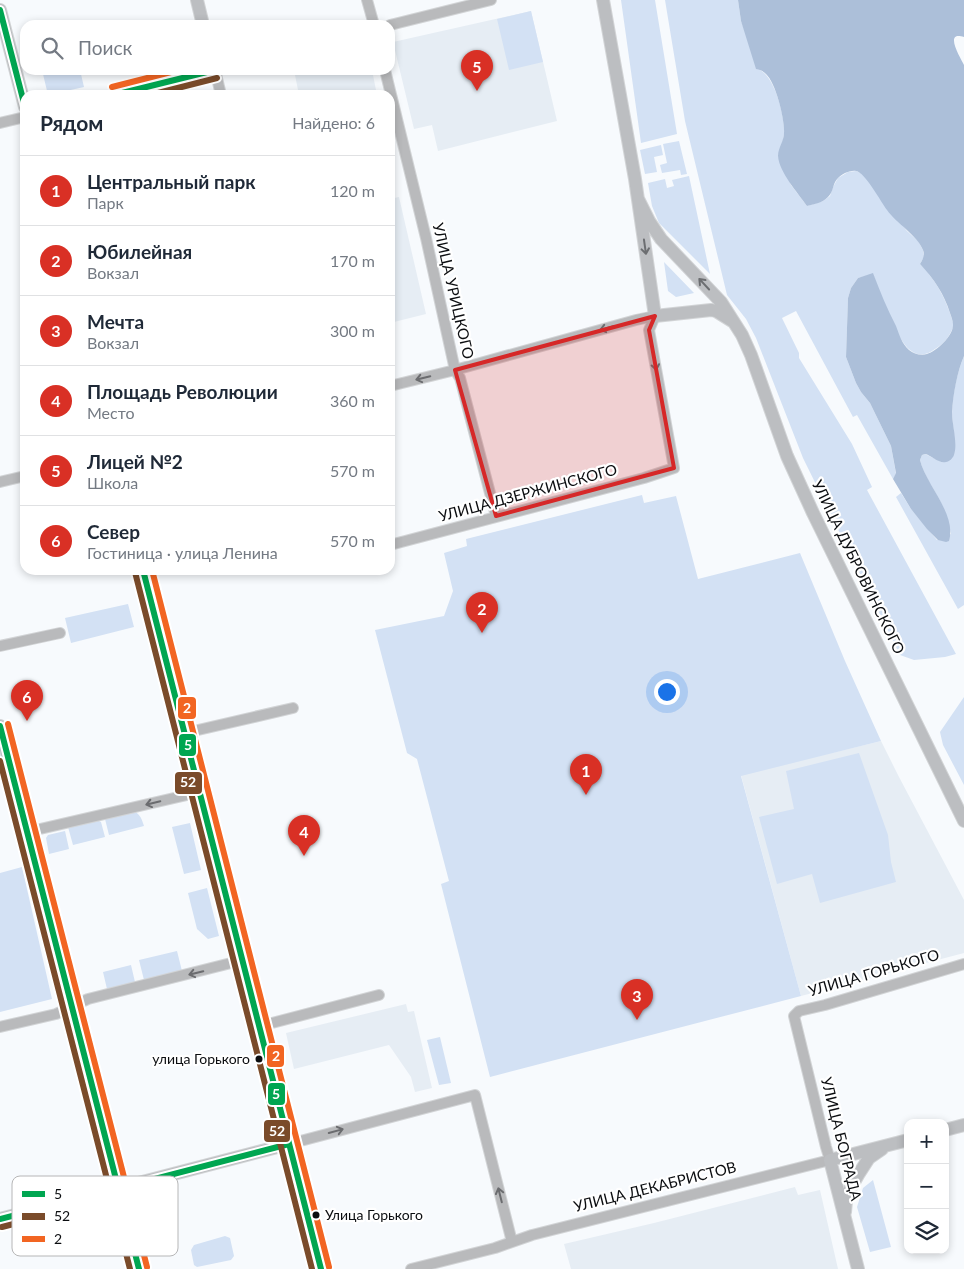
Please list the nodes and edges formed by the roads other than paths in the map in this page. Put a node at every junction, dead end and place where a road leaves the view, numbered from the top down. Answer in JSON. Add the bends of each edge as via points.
{"nodes":[{"id":1,"x":197,"y":0,"type":"edge"},
{"id":2,"x":367,"y":0,"type":"edge"},
{"id":3,"x":491,"y":0,"type":"edge"},
{"id":4,"x":603,"y":0,"type":"edge"},
{"id":5,"x":468,"y":3,"type":"edge"},
{"id":6,"x":0,"y":10,"type":"edge"},
{"id":7,"x":202,"y":20,"type":"edge"},
{"id":8,"x":373,"y":20,"type":"edge"},
{"id":9,"x":395,"y":24,"type":"edge"},
{"id":10,"x":195,"y":75,"type":"edge"},
{"id":11,"x":216,"y":75,"type":"edge"},
{"id":12,"x":386,"y":75,"type":"edge"},
{"id":13,"x":21,"y":90,"type":"edge"},
{"id":14,"x":134,"y":90,"type":"edge"},
{"id":15,"x":220,"y":90,"type":"edge"},
{"id":16,"x":390,"y":90,"type":"edge"},
{"id":17,"x":395,"y":111,"type":"edge"},
{"id":18,"x":20,"y":118,"type":"edge"},
{"id":19,"x":0,"y":123,"type":"edge"},
{"id":20,"x":638,"y":199,"type":"junction"},
{"id":21,"x":655,"y":316,"type":"junction"},
{"id":22,"x":734,"y":322,"type":"junction"},
{"id":23,"x":455,"y":370,"type":"junction"},
{"id":24,"x":395,"y":385,"type":"edge"},
{"id":25,"x":674,"y":468,"type":"joint"},
{"id":26,"x":20,"y":477,"type":"edge"},
{"id":27,"x":0,"y":482,"type":"edge"},
{"id":28,"x":496,"y":516,"type":"junction"},
{"id":29,"x":395,"y":544,"type":"edge"},
{"id":30,"x":144,"y":575,"type":"edge"},
{"id":31,"x":60,"y":633,"type":"dead end"},
{"id":32,"x":0,"y":646,"type":"edge"},
{"id":33,"x":293,"y":708,"type":"dead end"},
{"id":34,"x":0,"y":726,"type":"edge"},
{"id":35,"x":185,"y":734,"type":"junction"},
{"id":36,"x":200,"y":792,"type":"junction"},
{"id":37,"x":964,"y":821,"type":"edge"},
{"id":38,"x":27,"y":832,"type":"junction"},
{"id":39,"x":243,"y":960,"type":"junction"},
{"id":40,"x":964,"y":964,"type":"edge"},
{"id":41,"x":379,"y":994,"type":"dead end"},
{"id":42,"x":72,"y":1006,"type":"junction"},
{"id":43,"x":794,"y":1016,"type":"joint"},
{"id":44,"x":259,"y":1025,"type":"junction"},
{"id":45,"x":0,"y":1028,"type":"edge"},
{"id":46,"x":964,"y":1125,"type":"edge"},
{"id":47,"x":949,"y":1129,"type":"edge"},
{"id":48,"x":904,"y":1141,"type":"edge"},
{"id":49,"x":289,"y":1144,"type":"junction"},
{"id":50,"x":888,"y":1145,"type":"junction"},
{"id":51,"x":830,"y":1160,"type":"junction"},
{"id":52,"x":116,"y":1176,"type":"edge"},
{"id":53,"x":165,"y":1176,"type":"edge"},
{"id":54,"x":844,"y":1216,"type":"junction"},
{"id":55,"x":512,"y":1242,"type":"junction"},
{"id":56,"x":136,"y":1256,"type":"edge"},
{"id":57,"x":139,"y":1269,"type":"edge"},
{"id":58,"x":320,"y":1269,"type":"edge"},
{"id":59,"x":411,"y":1269,"type":"edge"},
{"id":60,"x":858,"y":1269,"type":"edge"}],
"edges":[{"from":1,"to":7,"type":"main road"},
{"from":2,"to":8,"type":"street"},
{"from":3,"to":5,"type":"street"},
{"from":4,"to":20,"type":"main road","name":"УЛИЦА ДУБРОВИНСКОГО"},
{"from":5,"to":9,"type":"street"},
{"from":6,"to":13,"type":"main road"},
{"from":10,"to":14,"type":"main road"},
{"from":11,"to":15,"type":"street"},
{"from":12,"to":16,"type":"street","name":"УЛИЦА УРИЦКОГО"},
{"from":17,"to":23,"type":"street","name":"УЛИЦА УРИЦКОГО"},
{"from":18,"to":19,"type":"street"},
{"from":20,"to":21,"type":"main road","name":"УЛИЦА ДУБРОВИНСКОГО","one_way":true},
{"from":22,"to":20,"type":"main road","name":"УЛИЦА ДУБРОВИНСКОГО","one_way":true,"via":[[721,302],[661,239]]},
{"from":21,"to":22,"type":"main road","via":[[710,310]]},
{"from":21,"to":23,"type":"street","one_way":true},
{"from":21,"to":25,"type":"street","name":"УЛИЦА ДУБРОВИНСКОГО","one_way":true,"via":[[649,330]]},
{"from":22,"to":37,"type":"main road","name":"УЛИЦА ДУБРОВИНСКОГО","via":[[751,355],[787,456],[813,513]]},
{"from":23,"to":24,"type":"street","one_way":true},
{"from":23,"to":28,"type":"street","name":"УЛИЦА УРИЦКОГО","via":[[460,378]]},
{"from":25,"to":28,"type":"street","name":"УЛИЦА ДЗЕРЖИНСКОГО"},
{"from":26,"to":27,"type":"street"},
{"from":28,"to":29,"type":"street","name":"УЛИЦА ДЗЕРЖИНСКОГО"},
{"from":30,"to":35,"type":"main road"},
{"from":31,"to":32,"type":"street"},
{"from":33,"to":35,"type":"street"},
{"from":34,"to":38,"type":"main road"},
{"from":35,"to":36,"type":"main road"},
{"from":36,"to":38,"type":"street","one_way":true},
{"from":36,"to":39,"type":"main road"},
{"from":38,"to":42,"type":"main road"},
{"from":39,"to":42,"type":"street","one_way":true,"via":[[88,999]]},
{"from":39,"to":44,"type":"main road"},
{"from":40,"to":43,"type":"street","name":"УЛИЦА ГОРЬКОГО","via":[[799,1011]]},
{"from":41,"to":44,"type":"street"},
{"from":42,"to":45,"type":"street","via":[[56,1014]]},
{"from":42,"to":52,"type":"main road"},
{"from":43,"to":51,"type":"street","name":"УЛИЦА БОГРАДА"},
{"from":44,"to":49,"type":"main road"},
{"from":46,"to":47,"type":"main road"},
{"from":48,"to":50,"type":"main road","name":"УЛИЦА ДЕКАБРИСТОВ"},
{"from":49,"to":53,"type":"main road"},
{"from":49,"to":55,"type":"street","via":[[475,1095]]},
{"from":49,"to":58,"type":"main road"},
{"from":50,"to":51,"type":"main road","name":"УЛИЦА ДЕКАБРИСТОВ"},
{"from":50,"to":54,"type":"main road","via":[[869,1158],[850,1191]]},
{"from":51,"to":54,"type":"main road","name":"УЛИЦА БОГРАДА"},
{"from":51,"to":55,"type":"street","name":"УЛИЦА ДЕКАБРИСТОВ"},
{"from":54,"to":60,"type":"main road","name":"УЛИЦА БОГРАДА"},
{"from":55,"to":59,"type":"street","name":"УЛИЦА ДЕКАБРИСТОВ"},
{"from":56,"to":57,"type":"main road"}]}
